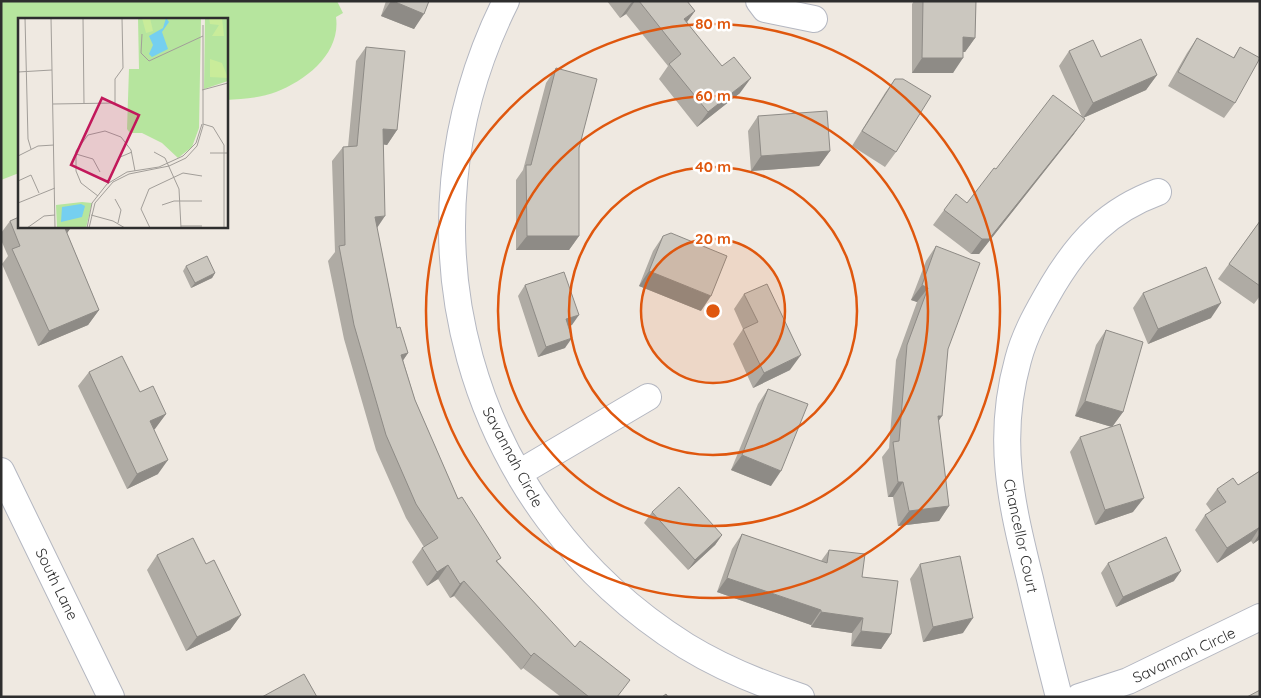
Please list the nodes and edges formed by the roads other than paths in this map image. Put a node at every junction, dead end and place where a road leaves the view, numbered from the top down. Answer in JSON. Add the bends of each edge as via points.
{"nodes":[{"id":1,"x":506,"y":1,"type":"edge"},
{"id":2,"x":759,"y":1,"type":"edge"},
{"id":3,"x":814,"y":19,"type":"dead end"},
{"id":4,"x":1158,"y":192,"type":"dead end"},
{"id":5,"x":648,"y":397,"type":"dead end"},
{"id":6,"x":1,"y":471,"type":"edge"},
{"id":7,"x":518,"y":472,"type":"junction"},
{"id":8,"x":1260,"y":617,"type":"edge"},
{"id":9,"x":789,"y":695,"type":"edge"},
{"id":10,"x":111,"y":697,"type":"edge"},
{"id":11,"x":1059,"y":697,"type":"edge"},
{"id":12,"x":1078,"y":697,"type":"edge"}],
"edges":[{"from":1,"to":7,"type":"street","name":"Savannah Circle","via":[[488,37],[462,121],[451,202],[451,256],[460,321],[479,390]]},
{"from":2,"to":3,"type":"street","via":[[765,9]]},
{"from":4,"to":11,"type":"street","name":"Chancellor Court","via":[[1118,210],[1093,230],[1060,273],[1033,319],[1018,359],[1008,403],[1007,478]]},
{"from":5,"to":7,"type":"street"},
{"from":6,"to":10,"type":"street","name":"South Lane"},
{"from":7,"to":9,"type":"street","name":"Savannah Circle","via":[[544,514],[570,547],[639,612],[709,659]]},
{"from":8,"to":12,"type":"street","name":"Savannah Circle","via":[[1128,682]]}]}
